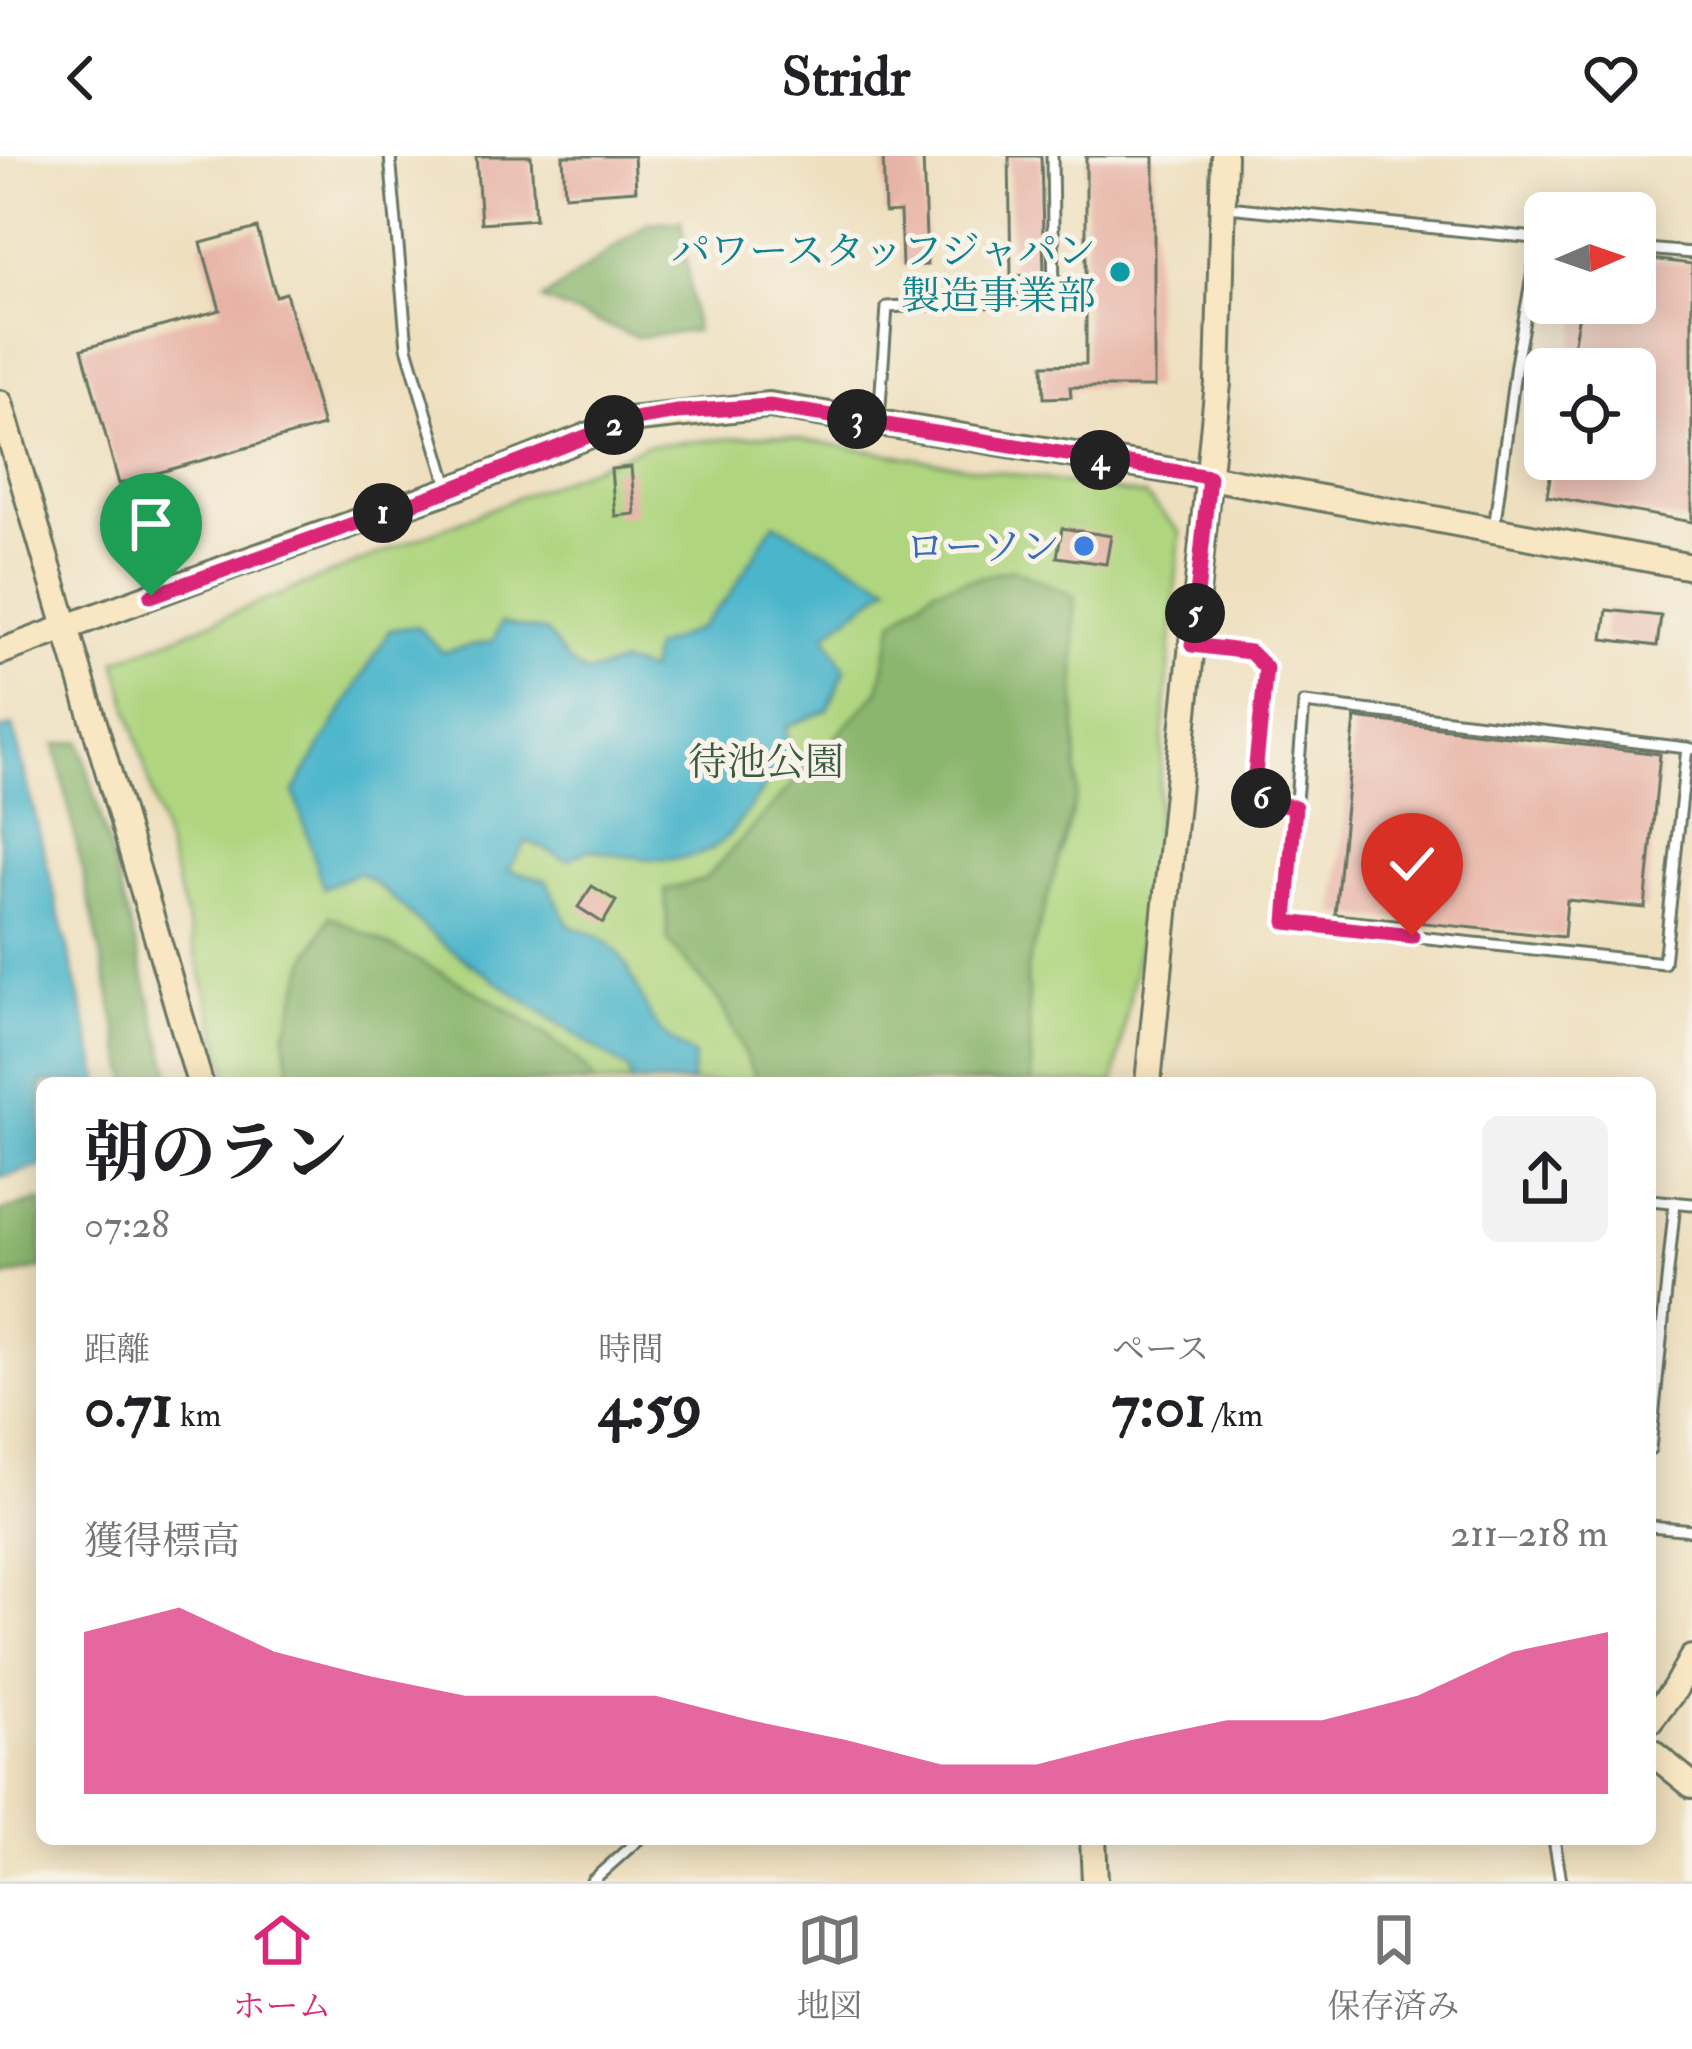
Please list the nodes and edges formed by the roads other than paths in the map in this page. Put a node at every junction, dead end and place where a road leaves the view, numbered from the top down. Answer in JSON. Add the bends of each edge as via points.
{"nodes":[{"id":1,"x":390,"y":156,"type":"edge"},
{"id":2,"x":1052,"y":156,"type":"edge"},
{"id":3,"x":1224,"y":156,"type":"edge"},
{"id":4,"x":1224,"y":206,"type":"junction"},
{"id":5,"x":1524,"y":236,"type":"edge"},
{"id":6,"x":1656,"y":250,"type":"edge"},
{"id":7,"x":1692,"y":253,"type":"edge"},
{"id":8,"x":1524,"y":324,"type":"edge"},
{"id":9,"x":0,"y":403,"type":"edge"},
{"id":10,"x":879,"y":422,"type":"junction"},
{"id":11,"x":1209,"y":477,"type":"junction"},
{"id":12,"x":449,"y":490,"type":"junction"},
{"id":13,"x":1494,"y":530,"type":"junction"},
{"id":14,"x":1692,"y":567,"type":"edge"},
{"id":15,"x":65,"y":628,"type":"junction"},
{"id":16,"x":1192,"y":645,"type":"junction"},
{"id":17,"x":0,"y":652,"type":"edge"},
{"id":18,"x":1689,"y":748,"type":"edge"},
{"id":19,"x":1295,"y":807,"type":"junction"},
{"id":20,"x":198,"y":1077,"type":"edge"},
{"id":21,"x":1149,"y":1077,"type":"edge"},
{"id":22,"x":1656,"y":1200,"type":"edge"},
{"id":23,"x":1675,"y":1202,"type":"junction"},
{"id":24,"x":1692,"y":1204,"type":"edge"},
{"id":25,"x":1656,"y":1390,"type":"edge"},
{"id":26,"x":1656,"y":1527,"type":"edge"},
{"id":27,"x":1692,"y":1530,"type":"edge"},
{"id":28,"x":1692,"y":1658,"type":"edge"},
{"id":29,"x":1656,"y":1713,"type":"edge"},
{"id":30,"x":1656,"y":1755,"type":"edge"},
{"id":31,"x":1692,"y":1785,"type":"edge"},
{"id":32,"x":632,"y":1845,"type":"edge"},
{"id":33,"x":1094,"y":1845,"type":"edge"},
{"id":34,"x":1555,"y":1845,"type":"edge"},
{"id":35,"x":592,"y":1881,"type":"edge"},
{"id":36,"x":1095,"y":1881,"type":"edge"},
{"id":37,"x":1561,"y":1881,"type":"edge"}],
"edges":[{"from":1,"to":12,"type":"lane","via":[[407,347]]},
{"from":2,"to":10,"type":"lane","via":[[1054,298],[887,307]]},
{"from":3,"to":4,"type":"street"},
{"from":4,"to":5,"type":"lane"},
{"from":4,"to":11,"type":"street"},
{"from":6,"to":7,"type":"lane"},
{"from":8,"to":13,"type":"lane"},
{"from":9,"to":15,"type":"street"},
{"from":10,"to":11,"type":"street"},
{"from":10,"to":12,"type":"street","via":[[769,406],[677,412],[629,420]]},
{"from":11,"to":13,"type":"street"},
{"from":11,"to":16,"type":"street"},
{"from":12,"to":15,"type":"street"},
{"from":13,"to":14,"type":"street"},
{"from":15,"to":17,"type":"street"},
{"from":15,"to":20,"type":"street"},
{"from":16,"to":19,"type":"lane","via":[[1250,652],[1266,668],[1254,784],[1263,802]]},
{"from":16,"to":21,"type":"street"},
{"from":18,"to":19,"type":"lane","via":[[1304,703]]},
{"from":18,"to":19,"type":"lane","via":[[1664,963],[1286,922]]},
{"from":22,"to":23,"type":"lane"},
{"from":23,"to":24,"type":"lane"},
{"from":23,"to":25,"type":"lane"},
{"from":26,"to":27,"type":"lane"},
{"from":28,"to":29,"type":"street"},
{"from":30,"to":31,"type":"street"},
{"from":32,"to":35,"type":"lane"},
{"from":33,"to":36,"type":"street"},
{"from":34,"to":37,"type":"lane"}]}
